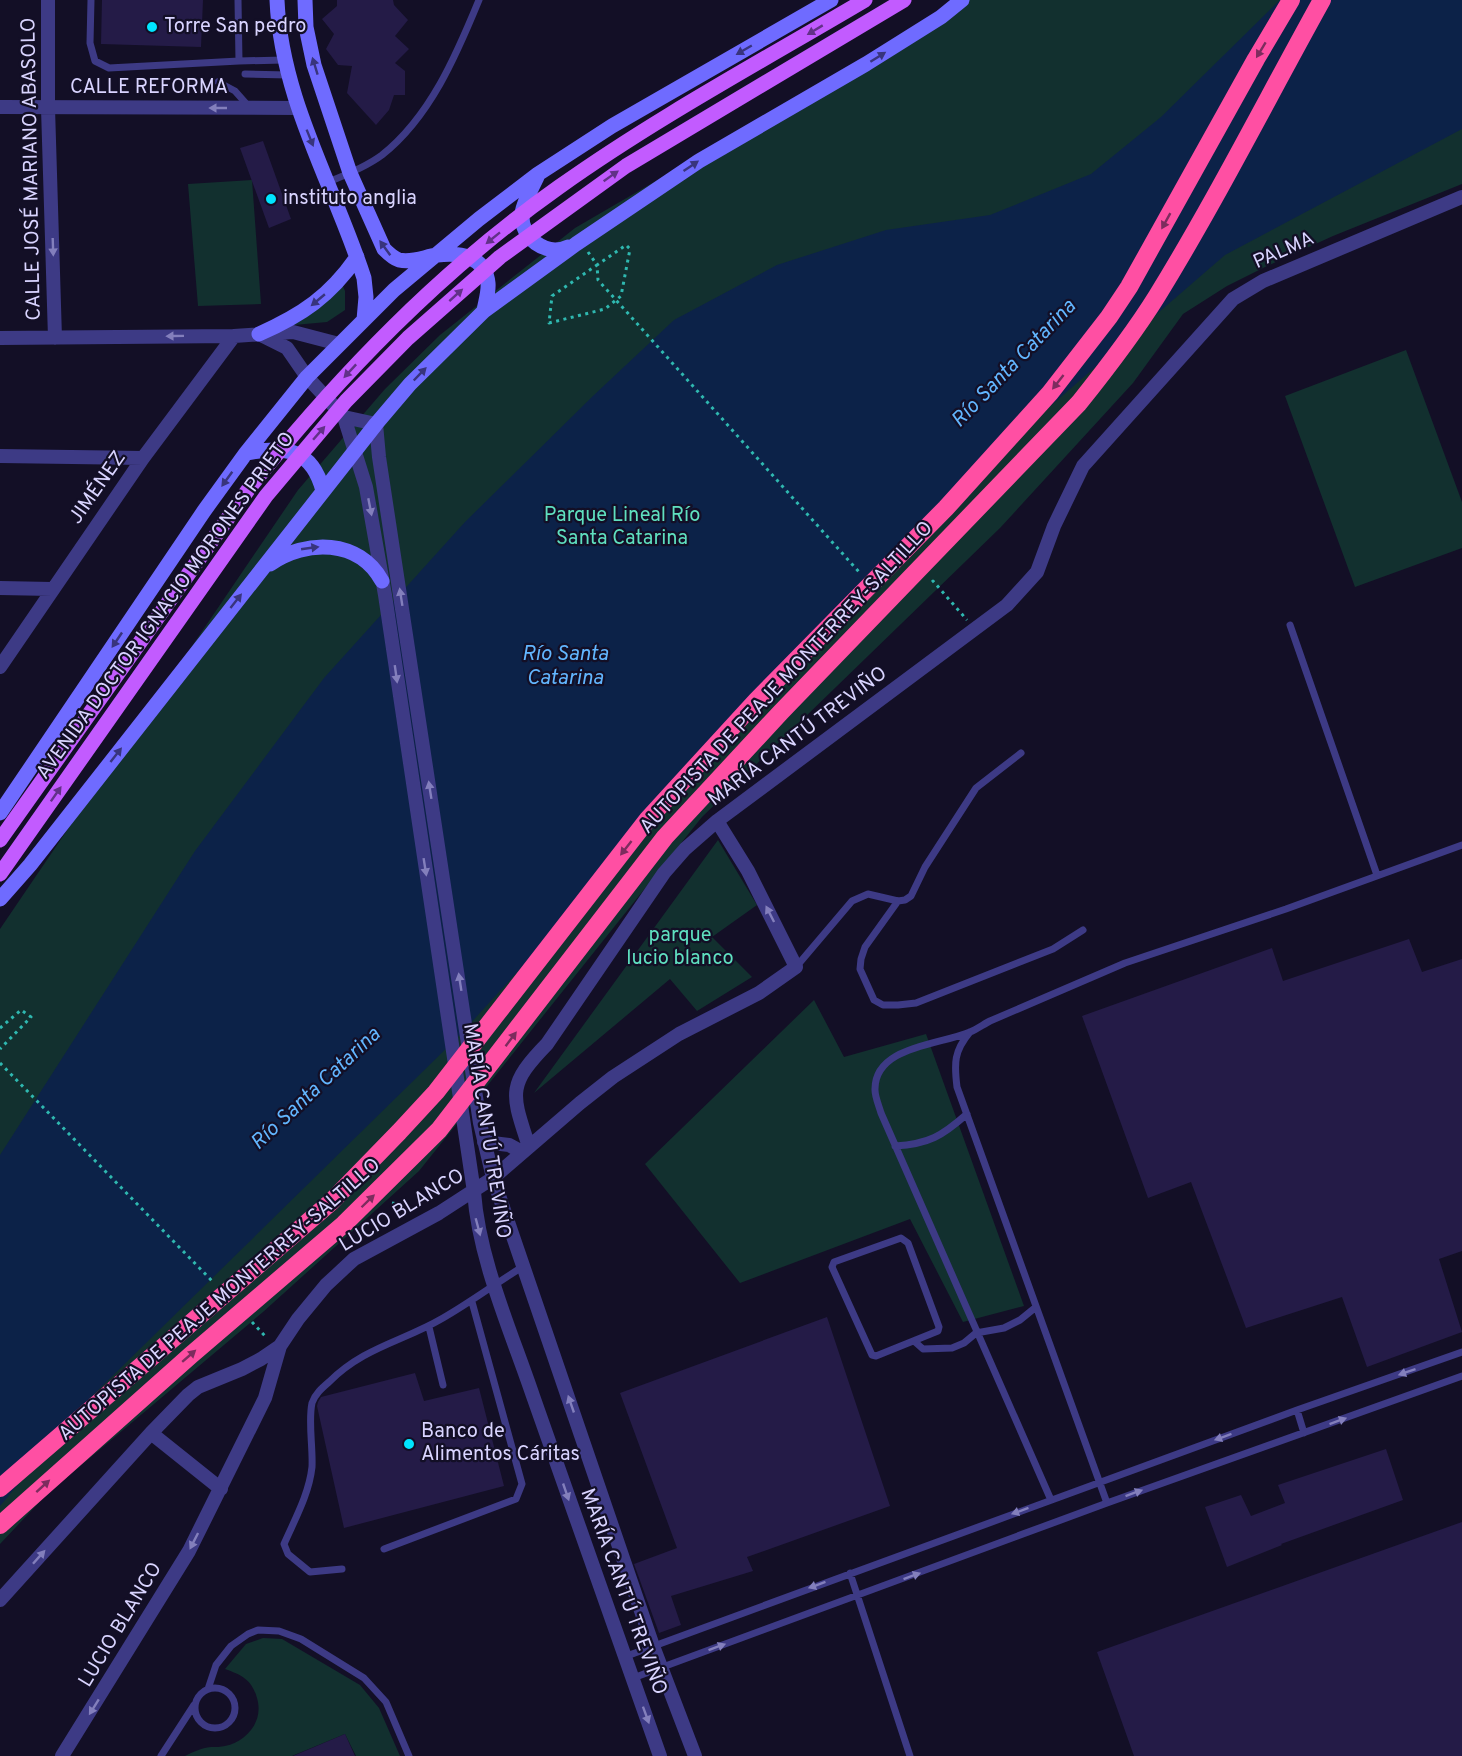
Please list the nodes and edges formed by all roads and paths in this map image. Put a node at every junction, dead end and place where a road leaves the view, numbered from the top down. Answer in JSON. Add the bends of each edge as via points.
{"nodes":[{"id":1,"x":48,"y":0,"type":"edge"},
{"id":2,"x":91,"y":0,"type":"edge"},
{"id":3,"x":238,"y":0,"type":"edge"},
{"id":4,"x":277,"y":0,"type":"edge"},
{"id":5,"x":305,"y":0,"type":"edge"},
{"id":6,"x":479,"y":0,"type":"edge"},
{"id":7,"x":831,"y":0,"type":"edge"},
{"id":8,"x":865,"y":0,"type":"edge"},
{"id":9,"x":904,"y":0,"type":"edge"},
{"id":10,"x":962,"y":0,"type":"edge"},
{"id":11,"x":1291,"y":0,"type":"edge"},
{"id":12,"x":1322,"y":0,"type":"edge"},
{"id":13,"x":239,"y":60,"type":"junction"},
{"id":14,"x":286,"y":68,"type":"junction"},
{"id":15,"x":245,"y":74,"type":"dead end"},
{"id":16,"x":218,"y":82,"type":"dead end"},
{"id":17,"x":0,"y":107,"type":"edge"},
{"id":18,"x":48,"y":108,"type":"junction"},
{"id":19,"x":250,"y":108,"type":"junction"},
{"id":20,"x":297,"y":108,"type":"junction"},
{"id":21,"x":350,"y":174,"type":"junction"},
{"id":22,"x":538,"y":174,"type":"junction"},
{"id":23,"x":328,"y":182,"type":"junction"},
{"id":24,"x":1462,"y":197,"type":"edge"},
{"id":25,"x":578,"y":242,"type":"junction"},
{"id":26,"x":437,"y":255,"type":"junction"},
{"id":27,"x":357,"y":257,"type":"junction"},
{"id":28,"x":597,"y":265,"type":"junction"},
{"id":29,"x":616,"y":300,"type":"junction"},
{"id":30,"x":484,"y":311,"type":"junction"},
{"id":31,"x":364,"y":320,"type":"junction"},
{"id":32,"x":259,"y":334,"type":"junction"},
{"id":33,"x":234,"y":336,"type":"junction"},
{"id":34,"x":0,"y":338,"type":"edge"},
{"id":35,"x":56,"y":338,"type":"junction"},
{"id":36,"x":339,"y":344,"type":"junction"},
{"id":37,"x":307,"y":377,"type":"junction"},
{"id":38,"x":1154,"y":387,"type":"joint"},
{"id":39,"x":344,"y":417,"type":"junction"},
{"id":40,"x":376,"y":424,"type":"junction"},
{"id":41,"x":355,"y":450,"type":"junction"},
{"id":42,"x":246,"y":453,"type":"junction"},
{"id":43,"x":0,"y":456,"type":"edge"},
{"id":44,"x":142,"y":458,"type":"junction"},
{"id":45,"x":323,"y":491,"type":"junction"},
{"id":46,"x":258,"y":573,"type":"junction"},
{"id":47,"x":864,"y":577,"type":"dead end"},
{"id":48,"x":926,"y":587,"type":"dead end"},
{"id":49,"x":0,"y":588,"type":"edge"},
{"id":50,"x":383,"y":588,"type":"junction"},
{"id":51,"x":52,"y":589,"type":"junction"},
{"id":52,"x":960,"y":612,"type":"dead end"},
{"id":53,"x":1290,"y":625,"type":"dead end"},
{"id":54,"x":0,"y":667,"type":"edge"},
{"id":55,"x":1021,"y":753,"type":"dead end"},
{"id":56,"x":0,"y":813,"type":"edge"},
{"id":57,"x":717,"y":821,"type":"junction"},
{"id":58,"x":2,"y":837,"type":"edge"},
{"id":59,"x":1462,"y":845,"type":"edge"},
{"id":60,"x":0,"y":874,"type":"edge"},
{"id":61,"x":1377,"y":875,"type":"junction"},
{"id":62,"x":0,"y":899,"type":"edge"},
{"id":63,"x":898,"y":901,"type":"junction"},
{"id":64,"x":1083,"y":930,"type":"dead end"},
{"id":65,"x":796,"y":967,"type":"junction"},
{"id":66,"x":0,"y":1028,"type":"edge"},
{"id":67,"x":970,"y":1032,"type":"junction"},
{"id":68,"x":0,"y":1049,"type":"edge"},
{"id":69,"x":0,"y":1063,"type":"edge"},
{"id":70,"x":967,"y":1114,"type":"junction"},
{"id":71,"x":484,"y":1142,"type":"junction"},
{"id":72,"x":896,"y":1146,"type":"junction"},
{"id":73,"x":529,"y":1147,"type":"junction"},
{"id":74,"x":493,"y":1178,"type":"junction"},
{"id":75,"x":474,"y":1192,"type":"junction"},
{"id":76,"x":524,"y":1266,"type":"junction"},
{"id":77,"x":494,"y":1284,"type":"junction"},
{"id":78,"x":219,"y":1289,"type":"dead end"},
{"id":79,"x":472,"y":1302,"type":"junction"},
{"id":80,"x":1035,"y":1307,"type":"junction"},
{"id":81,"x":252,"y":1322,"type":"dead end"},
{"id":82,"x":429,"y":1327,"type":"junction"},
{"id":83,"x":976,"y":1333,"type":"junction"},
{"id":84,"x":914,"y":1341,"type":"junction"},
{"id":85,"x":274,"y":1343,"type":"junction"},
{"id":86,"x":1462,"y":1352,"type":"edge"},
{"id":87,"x":1462,"y":1376,"type":"edge"},
{"id":88,"x":443,"y":1385,"type":"dead end"},
{"id":89,"x":1297,"y":1410,"type":"junction"},
{"id":90,"x":151,"y":1433,"type":"junction"},
{"id":91,"x":1304,"y":1433,"type":"junction"},
{"id":92,"x":1099,"y":1482,"type":"junction"},
{"id":93,"x":0,"y":1488,"type":"edge"},
{"id":94,"x":221,"y":1489,"type":"junction"},
{"id":95,"x":1051,"y":1500,"type":"junction"},
{"id":96,"x":1107,"y":1503,"type":"junction"},
{"id":97,"x":0,"y":1525,"type":"edge"},
{"id":98,"x":384,"y":1549,"type":"dead end"},
{"id":99,"x":342,"y":1569,"type":"dead end"},
{"id":100,"x":850,"y":1573,"type":"junction"},
{"id":101,"x":857,"y":1596,"type":"junction"},
{"id":102,"x":0,"y":1600,"type":"edge"},
{"id":103,"x":654,"y":1646,"type":"junction"},
{"id":104,"x":624,"y":1657,"type":"junction"},
{"id":105,"x":662,"y":1667,"type":"junction"},
{"id":106,"x":632,"y":1678,"type":"junction"},
{"id":107,"x":208,"y":1689,"type":"junction"},
{"id":108,"x":196,"y":1702,"type":"junction"},
{"id":109,"x":62,"y":1756,"type":"edge"},
{"id":110,"x":161,"y":1756,"type":"edge"},
{"id":111,"x":409,"y":1756,"type":"edge"},
{"id":112,"x":660,"y":1756,"type":"edge"},
{"id":113,"x":695,"y":1756,"type":"edge"},
{"id":114,"x":910,"y":1756,"type":"edge"}],
"edges":[{"from":1,"to":18,"type":"street","name":"CALLE JOSÉ MARIANO ABASOLO"},
{"from":2,"to":13,"type":"lane","via":[[90,43],[99,65],[125,68]]},
{"from":3,"to":13,"type":"lane"},
{"from":4,"to":14,"type":"street"},
{"from":21,"to":5,"type":"street","one_way":true,"via":[[314,65]]},
{"from":6,"to":21,"type":"lane","via":[[435,94],[399,140]]},
{"from":7,"to":22,"type":"street","name":"AVENIDA DOCTOR IGNACIO MORONES PRIETO","one_way":true,"via":[[612,126]]},
{"from":8,"to":58,"type":"main road","name":"AVENIDA DOCTOR IGNACIO MORONES PRIETO","one_way":true,"via":[[634,137],[558,188],[472,255],[373,345],[250,487]]},
{"from":60,"to":9,"type":"main road","name":"AVENIDA DOCTOR IGNACIO MORONES PRIETO","one_way":true,"via":[[266,496],[346,401],[408,338],[500,257],[626,166]]},
{"from":25,"to":10,"type":"street","one_way":true,"via":[[699,161],[866,64]]},
{"from":11,"to":93,"type":"highway","name":"AUTOPISTA DE PEAJE MONTERREY-SALTILLO","one_way":true,"via":[[1130,287],[1050,393],[946,508],[756,701],[648,819],[436,1092],[399,1132],[331,1202]]},
{"from":97,"to":12,"type":"highway","name":"AUTOPISTA DE PEAJE MONTERREY-SALTILLO","one_way":true,"via":[[344,1224],[439,1130],[665,837],[1079,403],[1156,297]]},
{"from":13,"to":14,"type":"lane"},
{"from":14,"to":15,"type":"lane"},
{"from":14,"to":20,"type":"street"},
{"from":16,"to":19,"type":"lane"},
{"from":17,"to":18,"type":"street","name":"CALLE REFORMA"},
{"from":19,"to":18,"type":"street","name":"CALLE REFORMA","one_way":true},
{"from":18,"to":35,"type":"street","name":"CALLE JOSÉ MARIANO ABASOLO","one_way":true},
{"from":19,"to":20,"type":"street","name":"CALLE REFORMA"},
{"from":20,"to":23,"type":"street","one_way":true},
{"from":21,"to":23,"type":"lane"},
{"from":26,"to":21,"type":"street","one_way":true,"via":[[410,261],[391,256],[375,232]]},
{"from":22,"to":25,"type":"street","via":[[522,214],[529,237],[551,250]]},
{"from":22,"to":26,"type":"street","name":"AVENIDA DOCTOR IGNACIO MORONES PRIETO"},
{"from":23,"to":27,"type":"street"},
{"from":24,"to":38,"type":"street","name":"PALMA","via":[[1248,289],[1233,299]]},
{"from":25,"to":28,"type":"path"},
{"from":25,"to":30,"type":"street"},
{"from":26,"to":30,"type":"street","via":[[461,255],[480,264],[488,286]]},
{"from":26,"to":31,"type":"street","name":"AVENIDA DOCTOR IGNACIO MORONES PRIETO"},
{"from":27,"to":31,"type":"street","via":[[364,278]]},
{"from":27,"to":32,"type":"street","one_way":true,"via":[[312,305],[290,321]]},
{"from":28,"to":29,"type":"path","via":[[598,280]]},
{"from":28,"to":29,"type":"path","via":[[626,245],[630,249],[621,296]]},
{"from":28,"to":29,"type":"path","via":[[552,296],[549,323],[605,309]]},
{"from":29,"to":47,"type":"path"},
{"from":40,"to":30,"type":"street","one_way":true},
{"from":31,"to":36,"type":"street","name":"AVENIDA DOCTOR IGNACIO MORONES PRIETO"},
{"from":32,"to":33,"type":"street"},
{"from":32,"to":36,"type":"street","via":[[293,332]]},
{"from":32,"to":37,"type":"street","via":[[287,348]]},
{"from":33,"to":35,"type":"street","one_way":true},
{"from":33,"to":44,"type":"street","name":"JIMÉNEZ"},
{"from":34,"to":35,"type":"street"},
{"from":36,"to":37,"type":"street","name":"AVENIDA DOCTOR IGNACIO MORONES PRIETO"},
{"from":37,"to":39,"type":"street"},
{"from":37,"to":42,"type":"street","name":"AVENIDA DOCTOR IGNACIO MORONES PRIETO"},
{"from":38,"to":57,"type":"street","name":"MARÍA CANTÚ TREVIÑO","via":[[1083,466],[1037,572],[1007,605]]},
{"from":39,"to":40,"type":"street"},
{"from":39,"to":41,"type":"street","name":"MARÍA CANTÚ TREVIÑO"},
{"from":40,"to":41,"type":"street"},
{"from":71,"to":40,"type":"street","name":"MARÍA CANTÚ TREVIÑO","one_way":true},
{"from":41,"to":45,"type":"street"},
{"from":41,"to":50,"type":"street","name":"MARÍA CANTÚ TREVIÑO","one_way":true,"via":[[366,487]]},
{"from":42,"to":45,"type":"street","via":[[282,449],[297,454],[310,463]]},
{"from":42,"to":56,"type":"street","name":"AVENIDA DOCTOR IGNACIO MORONES PRIETO","one_way":true},
{"from":43,"to":44,"type":"street"},
{"from":44,"to":51,"type":"street","name":"JIMÉNEZ"},
{"from":45,"to":46,"type":"street"},
{"from":46,"to":50,"type":"street","one_way":true,"via":[[293,551],[319,546],[355,555],[376,570]]},
{"from":62,"to":46,"type":"street","one_way":true},
{"from":48,"to":52,"type":"path","via":[[933,581]]},
{"from":49,"to":51,"type":"street"},
{"from":50,"to":75,"type":"street","name":"MARÍA CANTÚ TREVIÑO","one_way":true},
{"from":51,"to":54,"type":"street","name":"JIMÉNEZ"},
{"from":53,"to":61,"type":"lane"},
{"from":55,"to":63,"type":"lane","via":[[976,788],[910,896]]},
{"from":65,"to":57,"type":"street","one_way":true,"via":[[748,871]]},
{"from":57,"to":73,"type":"street","name":"MARÍA CANTÚ TREVIÑO","via":[[664,873],[547,1044],[524,1089]]},
{"from":59,"to":61,"type":"lane"},
{"from":61,"to":67,"type":"lane","via":[[1125,963]]},
{"from":63,"to":64,"type":"lane","via":[[865,947],[861,959],[865,983],[874,1000],[883,1005],[916,1003],[1053,949]]},
{"from":63,"to":65,"type":"lane","via":[[868,894],[852,901]]},
{"from":65,"to":73,"type":"street","name":"LUCIO BLANCO","via":[[759,993],[646,1054],[588,1096]]},
{"from":66,"to":68,"type":"path","via":[[21,1010],[31,1017]]},
{"from":67,"to":70,"type":"lane","via":[[960,1044],[955,1072]]},
{"from":67,"to":72,"type":"lane","via":[[902,1053],[879,1072],[875,1090]]},
{"from":69,"to":78,"type":"path"},
{"from":70,"to":72,"type":"lane","via":[[933,1139]]},
{"from":70,"to":80,"type":"lane"},
{"from":71,"to":73,"type":"street","name":"MARÍA CANTÚ TREVIÑO"},
{"from":71,"to":74,"type":"street","name":"MARÍA CANTÚ TREVIÑO"},
{"from":72,"to":83,"type":"lane"},
{"from":73,"to":74,"type":"street","name":"LUCIO BLANCO"},
{"from":74,"to":75,"type":"street","name":"LUCIO BLANCO"},
{"from":74,"to":76,"type":"street","name":"MARÍA CANTÚ TREVIÑO"},
{"from":75,"to":77,"type":"street","name":"MARÍA CANTÚ TREVIÑO","one_way":true,"via":[[476,1217]]},
{"from":75,"to":85,"type":"street","name":"LUCIO BLANCO","via":[[354,1259]]},
{"from":76,"to":77,"type":"lane"},
{"from":103,"to":76,"type":"street","name":"MARÍA CANTÚ TREVIÑO","one_way":true},
{"from":77,"to":79,"type":"lane"},
{"from":77,"to":104,"type":"street","name":"MARÍA CANTÚ TREVIÑO","one_way":true},
{"from":79,"to":82,"type":"lane"},
{"from":79,"to":98,"type":"lane","via":[[522,1484],[516,1499]]},
{"from":80,"to":83,"type":"lane","via":[[1004,1328]]},
{"from":80,"to":92,"type":"lane"},
{"from":81,"to":85,"type":"path"},
{"from":82,"to":88,"type":"lane"},
{"from":82,"to":99,"type":"lane","via":[[381,1346],[342,1368],[316,1394],[312,1404],[308,1489],[284,1544],[288,1554],[310,1572]]},
{"from":83,"to":84,"type":"lane","via":[[952,1348],[923,1349]]},
{"from":83,"to":95,"type":"lane"},
{"from":84,"to":84,"type":"lane","via":[[938,1332],[939,1327],[908,1243],[901,1238],[834,1262],[832,1267],[872,1355]]},
{"from":85,"to":90,"type":"street","via":[[261,1359],[198,1387]]},
{"from":85,"to":94,"type":"street","name":"LUCIO BLANCO","via":[[265,1398]]},
{"from":86,"to":89,"type":"lane","one_way":true},
{"from":91,"to":87,"type":"lane","one_way":true},
{"from":89,"to":91,"type":"lane"},
{"from":89,"to":92,"type":"lane","one_way":true},
{"from":90,"to":94,"type":"street"},
{"from":102,"to":90,"type":"street","one_way":true},
{"from":96,"to":91,"type":"lane","one_way":true},
{"from":92,"to":95,"type":"lane"},
{"from":92,"to":96,"type":"lane"},
{"from":94,"to":109,"type":"street","name":"LUCIO BLANCO","one_way":true,"via":[[189,1551]]},
{"from":95,"to":100,"type":"lane","one_way":true},
{"from":101,"to":96,"type":"lane","one_way":true},
{"from":100,"to":101,"type":"lane"},
{"from":100,"to":103,"type":"lane","one_way":true},
{"from":105,"to":101,"type":"lane","one_way":true},
{"from":101,"to":114,"type":"lane"},
{"from":103,"to":104,"type":"lane"},
{"from":103,"to":105,"type":"street","name":"MARÍA CANTÚ TREVIÑO"},
{"from":104,"to":106,"type":"street","name":"MARÍA CANTÚ TREVIÑO"},
{"from":105,"to":106,"type":"lane"},
{"from":105,"to":113,"type":"street","name":"MARÍA CANTÚ TREVIÑO"},
{"from":106,"to":112,"type":"street","name":"MARÍA CANTÚ TREVIÑO","one_way":true},
{"from":107,"to":108,"type":"lane"},
{"from":107,"to":108,"type":"lane","via":[[220,1689],[231,1696],[235,1709],[230,1722],[218,1728],[205,1726],[196,1716]]},
{"from":107,"to":111,"type":"lane","via":[[216,1665],[231,1646],[258,1630],[279,1631],[301,1639],[364,1678],[386,1702]]},
{"from":108,"to":110,"type":"lane"}]}
